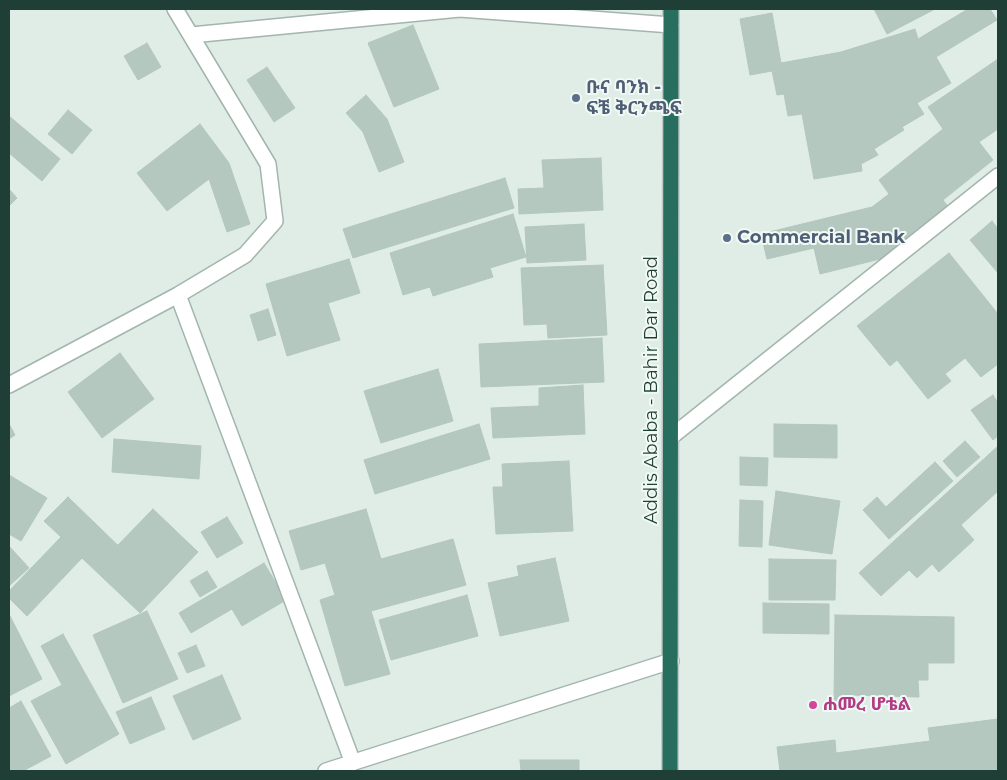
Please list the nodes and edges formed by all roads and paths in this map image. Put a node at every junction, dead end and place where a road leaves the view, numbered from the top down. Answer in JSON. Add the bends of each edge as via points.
{"nodes":[{"id":1,"x":175,"y":9,"type":"edge"},
{"id":2,"x":671,"y":9,"type":"edge"},
{"id":3,"x":671,"y":25,"type":"junction"},
{"id":4,"x":191,"y":35,"type":"junction"},
{"id":5,"x":998,"y":176,"type":"edge"},
{"id":6,"x":178,"y":295,"type":"junction"},
{"id":7,"x":9,"y":385,"type":"edge"},
{"id":8,"x":671,"y":437,"type":"junction"},
{"id":9,"x":671,"y":660,"type":"junction"},
{"id":10,"x":353,"y":763,"type":"junction"},
{"id":11,"x":326,"y":771,"type":"edge"},
{"id":12,"x":670,"y":771,"type":"edge"}],
"edges":[{"from":1,"to":4,"type":"street"},
{"from":2,"to":3,"type":"highway","name":"Addis Ababa - Bahir Dar Road"},
{"from":3,"to":4,"type":"street","via":[[460,9]]},
{"from":3,"to":8,"type":"highway","name":"Addis Ababa - Bahir Dar Road"},
{"from":4,"to":6,"type":"street","via":[[268,164],[275,221],[245,254]]},
{"from":5,"to":8,"type":"street"},
{"from":6,"to":7,"type":"street"},
{"from":6,"to":10,"type":"street"},
{"from":8,"to":9,"type":"highway","name":"Addis Ababa - Bahir Dar Road"},
{"from":9,"to":10,"type":"street"},
{"from":9,"to":12,"type":"highway","name":"Addis Ababa - Bahir Dar Road"},
{"from":10,"to":11,"type":"street"}]}
